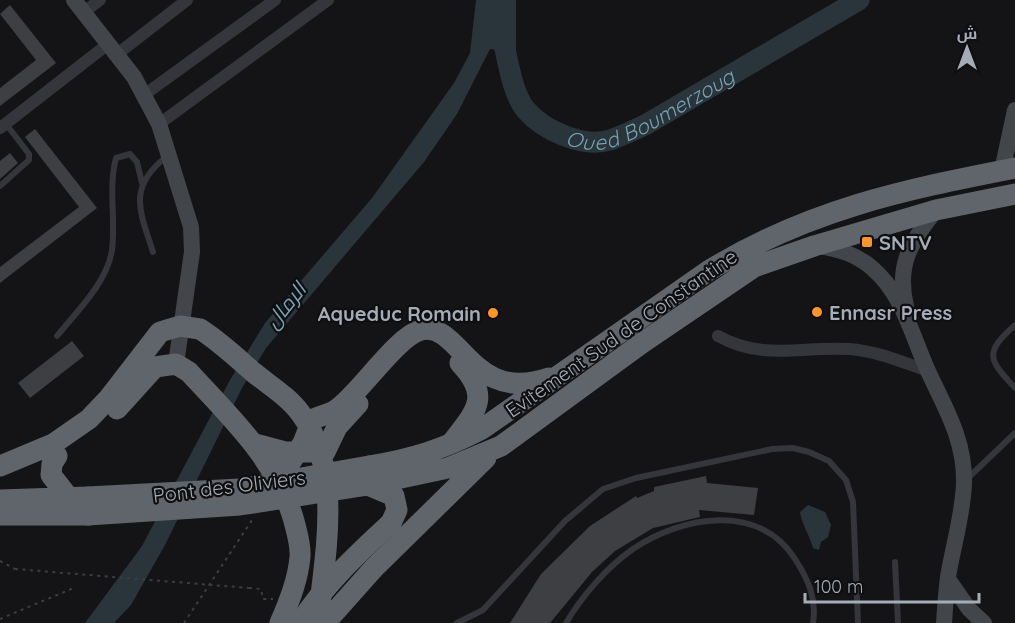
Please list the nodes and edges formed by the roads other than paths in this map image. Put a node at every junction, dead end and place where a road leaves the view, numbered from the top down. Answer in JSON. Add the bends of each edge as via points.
{"nodes":[{"id":1,"x":100,"y":0,"type":"edge"},
{"id":2,"x":187,"y":0,"type":"edge"},
{"id":3,"x":275,"y":0,"type":"edge"},
{"id":4,"x":328,"y":0,"type":"edge"},
{"id":5,"x":79,"y":6,"type":"edge"},
{"id":6,"x":112,"y":50,"type":"junction"},
{"id":7,"x":144,"y":95,"type":"junction"},
{"id":8,"x":1015,"y":110,"type":"edge"},
{"id":9,"x":159,"y":124,"type":"junction"},
{"id":10,"x":3,"y":125,"type":"edge"},
{"id":11,"x":1011,"y":139,"type":"edge"},
{"id":12,"x":169,"y":155,"type":"junction"},
{"id":13,"x":1009,"y":170,"type":"edge"},
{"id":14,"x":142,"y":183,"type":"junction"},
{"id":15,"x":0,"y":186,"type":"edge"},
{"id":16,"x":1015,"y":195,"type":"edge"},
{"id":17,"x":936,"y":210,"type":"junction"},
{"id":18,"x":814,"y":246,"type":"junction"},
{"id":19,"x":153,"y":252,"type":"dead end"},
{"id":20,"x":1015,"y":325,"type":"edge"},
{"id":21,"x":180,"y":326,"type":"junction"},
{"id":22,"x":912,"y":327,"type":"junction"},
{"id":23,"x":57,"y":336,"type":"dead end"},
{"id":24,"x":718,"y":336,"type":"dead end"},
{"id":25,"x":183,"y":368,"type":"junction"},
{"id":26,"x":928,"y":371,"type":"junction"},
{"id":27,"x":563,"y":373,"type":"junction"},
{"id":28,"x":1015,"y":388,"type":"edge"},
{"id":29,"x":308,"y":426,"type":"junction"},
{"id":30,"x":1015,"y":433,"type":"edge"},
{"id":31,"x":255,"y":444,"type":"junction"},
{"id":32,"x":501,"y":446,"type":"junction"},
{"id":33,"x":448,"y":447,"type":"junction"},
{"id":34,"x":296,"y":453,"type":"junction"},
{"id":35,"x":321,"y":453,"type":"junction"},
{"id":36,"x":57,"y":456,"type":"junction"},
{"id":37,"x":0,"y":466,"type":"edge"},
{"id":38,"x":369,"y":476,"type":"junction"},
{"id":39,"x":0,"y":477,"type":"edge"},
{"id":40,"x":279,"y":480,"type":"junction"},
{"id":41,"x":964,"y":482,"type":"junction"},
{"id":42,"x":0,"y":500,"type":"edge"},
{"id":43,"x":327,"y":502,"type":"junction"},
{"id":44,"x":82,"y":503,"type":"junction"},
{"id":45,"x":290,"y":509,"type":"junction"},
{"id":46,"x":0,"y":515,"type":"edge"},
{"id":47,"x":895,"y":562,"type":"dead end"},
{"id":48,"x":948,"y":579,"type":"junction"},
{"id":49,"x":280,"y":623,"type":"edge"},
{"id":50,"x":300,"y":623,"type":"edge"},
{"id":51,"x":318,"y":623,"type":"edge"},
{"id":52,"x":325,"y":623,"type":"edge"},
{"id":53,"x":457,"y":623,"type":"edge"},
{"id":54,"x":566,"y":623,"type":"edge"},
{"id":55,"x":813,"y":623,"type":"edge"},
{"id":56,"x":858,"y":623,"type":"edge"},
{"id":57,"x":898,"y":623,"type":"edge"},
{"id":58,"x":944,"y":623,"type":"edge"},
{"id":59,"x":984,"y":623,"type":"edge"}],
"edges":[{"from":1,"to":5,"type":"street"},
{"from":2,"to":6,"type":"street"},
{"from":3,"to":7,"type":"street"},
{"from":4,"to":9,"type":"street"},
{"from":5,"to":6,"type":"main road"},
{"from":6,"to":7,"type":"main road"},
{"from":6,"to":10,"type":"street"},
{"from":7,"to":9,"type":"main road"},
{"from":8,"to":11,"type":"main road"},
{"from":9,"to":12,"type":"main road"},
{"from":10,"to":15,"type":"lane","via":[[29,154],[29,160]]},
{"from":11,"to":13,"type":"main road"},
{"from":12,"to":14,"type":"lane","via":[[153,167]]},
{"from":12,"to":21,"type":"main road","via":[[191,227],[192,252]]},
{"from":13,"to":27,"type":"highway","name":"Evitement Sud de Constantine","via":[[886,195],[792,226],[708,271]]},
{"from":14,"to":19,"type":"lane","via":[[139,202]]},
{"from":14,"to":23,"type":"lane","via":[[137,162],[130,154],[116,158],[112,174],[112,251],[101,279]]},
{"from":16,"to":17,"type":"highway","name":"Evitement Sud de Constantine"},
{"from":17,"to":18,"type":"highway","name":"Evitement Sud de Constantine"},
{"from":17,"to":22,"type":"main road","via":[[918,231],[905,258],[901,287]]},
{"from":18,"to":22,"type":"main road","via":[[836,249],[872,267],[886,281]]},
{"from":18,"to":32,"type":"highway","name":"Evitement Sud de Constantine","via":[[754,267]]},
{"from":20,"to":28,"type":"lane","via":[[994,345],[992,353],[997,368]]},
{"from":21,"to":25,"type":"main road"},
{"from":21,"to":29,"type":"highway","via":[[190,326],[208,335],[286,399]]},
{"from":21,"to":37,"type":"highway","via":[[155,335],[109,398],[77,429]]},
{"from":22,"to":26,"type":"main road"},
{"from":24,"to":26,"type":"street","via":[[760,351],[868,351]]},
{"from":25,"to":31,"type":"highway"},
{"from":25,"to":36,"type":"highway","via":[[155,367],[95,431]]},
{"from":26,"to":41,"type":"main road","via":[[955,426]]},
{"from":27,"to":29,"type":"highway","via":[[532,382],[501,381],[481,371],[446,337],[421,330],[405,340],[336,410],[315,418]]},
{"from":27,"to":33,"type":"highway","name":"Evitement Sud de Constantine","via":[[482,429]]},
{"from":29,"to":34,"type":"highway","via":[[306,438]]},
{"from":29,"to":35,"type":"highway"},
{"from":30,"to":41,"type":"lane"},
{"from":31,"to":34,"type":"highway"},
{"from":31,"to":40,"type":"highway"},
{"from":32,"to":38,"type":"highway","name":"Evitement Sud de Constantine","via":[[448,468]]},
{"from":32,"to":52,"type":"highway","via":[[465,476]]},
{"from":33,"to":35,"type":"highway","via":[[474,413],[478,392],[473,378],[448,351],[441,345],[424,343],[409,352],[346,416],[328,450]]},
{"from":33,"to":38,"type":"highway","name":"Evitement Sud de Constantine"},
{"from":34,"to":35,"type":"highway"},
{"from":34,"to":40,"type":"highway"},
{"from":35,"to":43,"type":"highway"},
{"from":36,"to":39,"type":"highway"},
{"from":36,"to":44,"type":"highway","via":[[51,475]]},
{"from":38,"to":44,"type":"highway","name":"Pont des Oliviers","bridge":true},
{"from":38,"to":50,"type":"highway","bridge":true,"via":[[394,496],[397,510],[391,523],[350,560]]},
{"from":40,"to":45,"type":"highway"},
{"from":41,"to":48,"type":"main road"},
{"from":42,"to":44,"type":"highway"},
{"from":43,"to":45,"type":"highway","via":[[310,514]]},
{"from":43,"to":51,"type":"highway"},
{"from":44,"to":46,"type":"highway"},
{"from":45,"to":49,"type":"highway","via":[[300,555],[291,599]]},
{"from":47,"to":57,"type":"lane"},
{"from":48,"to":58,"type":"main road"},
{"from":48,"to":59,"type":"main road"},
{"from":53,"to":56,"type":"lane","via":[[483,610],[565,521],[603,489],[636,478],[793,448],[829,461],[846,480],[853,501]]},
{"from":54,"to":55,"type":"lane","via":[[598,581],[632,549],[682,526],[712,519],[743,520],[768,531],[789,549],[813,597]]}]}
